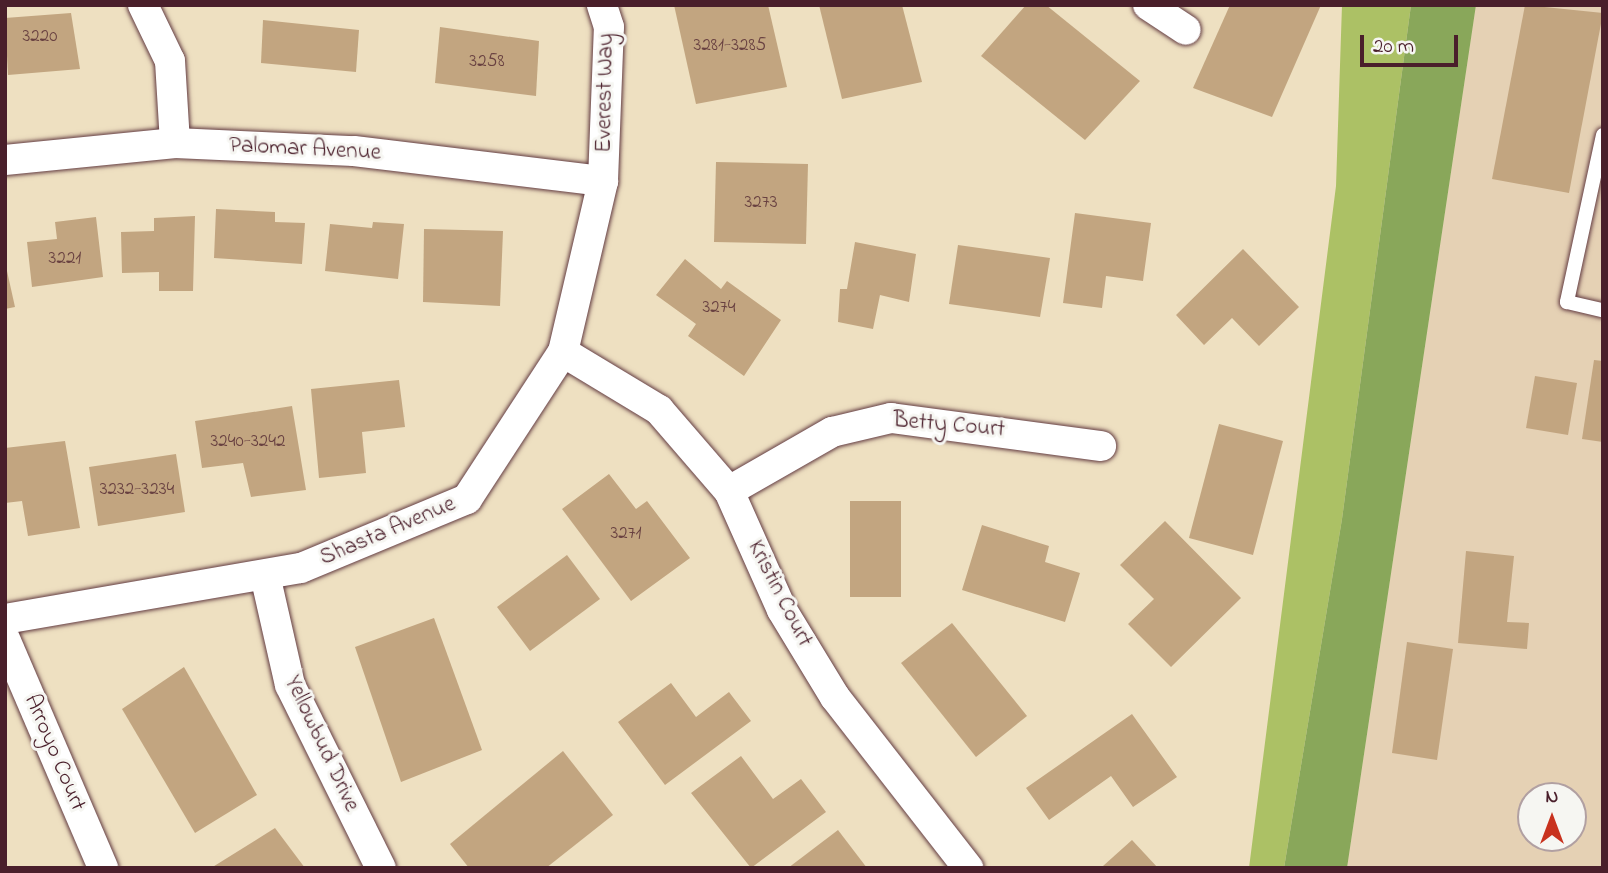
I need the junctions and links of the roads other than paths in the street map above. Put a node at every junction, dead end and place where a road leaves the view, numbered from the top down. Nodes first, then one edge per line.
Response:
1 (144, 5) edge
2 (602, 5) edge
3 (1148, 5) edge
4 (1186, 30) dead end
5 (1603, 135) edge
6 (175, 143) junction
7 (5, 160) edge
8 (603, 181) junction
9 (1603, 310) edge
10 (563, 352) junction
11 (1101, 446) dead end
12 (729, 491) junction
13 (265, 575) junction
14 (5, 619) edge
15 (5, 639) edge
16 (103, 868) edge
17 (380, 868) edge
18 (968, 868) edge

1 - 6 street
2 - 8 street, Everest Way
3 - 4 street
5 - 9 lane
6 - 7 street, Palomar Avenue
6 - 8 street, Palomar Avenue
8 - 10 street, Shasta Avenue
10 - 12 street, Kristin Court
10 - 13 street, Shasta Avenue
11 - 12 street, Betty Court
12 - 18 street, Kristin Court
13 - 14 street, Shasta Avenue
13 - 17 street, Yellowbud Drive
15 - 16 street, Arroyo Court

